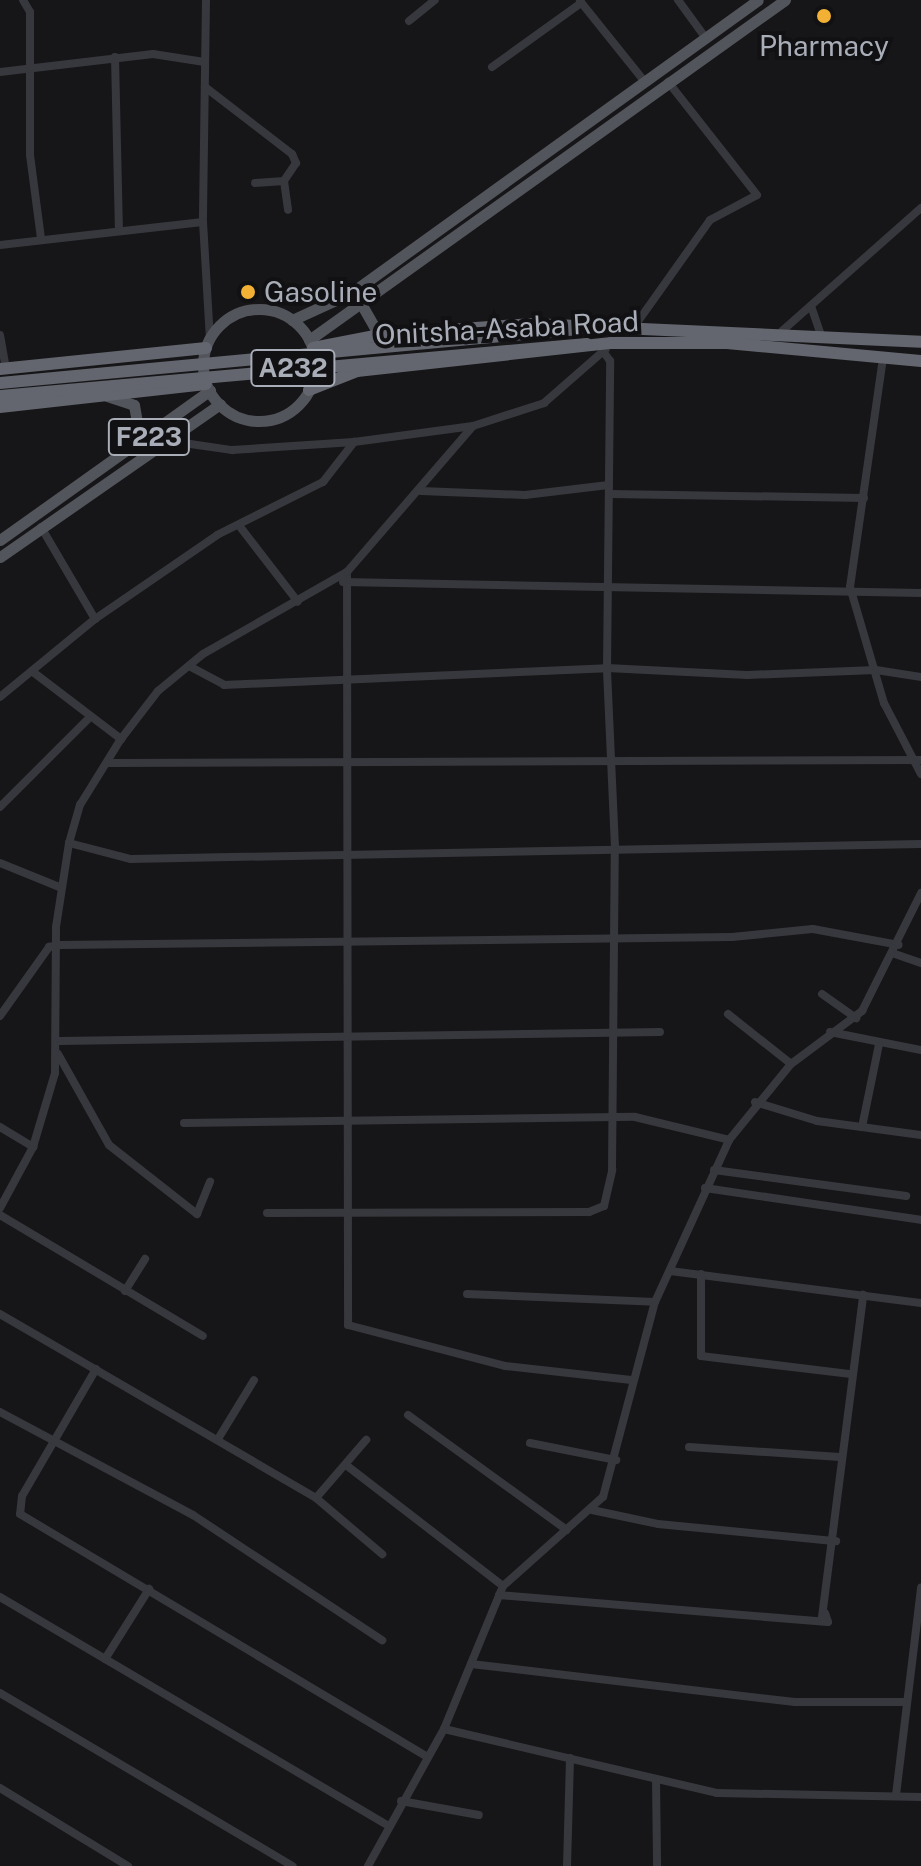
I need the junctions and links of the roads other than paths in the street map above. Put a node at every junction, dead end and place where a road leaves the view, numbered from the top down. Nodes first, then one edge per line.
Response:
1 (23, 0) edge
2 (206, 0) edge
3 (435, 0) edge
4 (678, 0) edge
5 (758, 0) edge
6 (785, 0) edge
7 (580, 1) edge
8 (409, 21) dead end
9 (705, 37) junction
10 (115, 57) junction
11 (204, 62) junction
12 (492, 67) dead end
13 (31, 69) junction
14 (0, 72) edge
15 (644, 81) junction
16 (668, 82) junction
17 (205, 87) junction
18 (284, 181) junction
19 (255, 183) dead end
20 (921, 208) edge
21 (288, 210) dead end
22 (203, 222) junction
23 (119, 227) junction
24 (41, 239) junction
25 (0, 245) edge
26 (359, 300) junction
27 (811, 306) junction
28 (292, 320) junction
29 (634, 327) junction
30 (578, 329) junction
31 (782, 331) junction
32 (820, 332) junction
33 (0, 335) edge
34 (379, 335) junction
35 (921, 342) edge
36 (208, 344) junction
37 (311, 344) junction
38 (587, 344) junction
39 (607, 347) junction
40 (883, 358) junction
41 (921, 361) edge
42 (3, 369) edge
43 (0, 383) edge
44 (208, 387) junction
45 (309, 390) junction
46 (0, 396) edge
47 (107, 396) junction
48 (220, 404) junction
49 (0, 407) edge
50 (473, 426) junction
51 (170, 441) junction
52 (354, 442) junction
53 (141, 443) junction
54 (90, 486) junction
55 (610, 489) junction
56 (421, 491) junction
57 (864, 498) junction
58 (41, 527) junction
59 (241, 528) junction
60 (0, 540) edge
61 (0, 557) edge
62 (347, 572) junction
63 (343, 582) junction
64 (612, 586) junction
65 (850, 587) junction
66 (921, 593) edge
67 (298, 602) junction
68 (95, 619) junction
69 (189, 666) junction
70 (607, 668) junction
71 (876, 670) junction
72 (33, 672) junction
73 (921, 677) edge
74 (346, 678) junction
75 (0, 697) edge
76 (88, 719) junction
77 (121, 739) junction
78 (916, 760) edge
79 (109, 763) junction
80 (610, 763) junction
81 (345, 765) junction
82 (921, 774) edge
83 (0, 807) edge
84 (69, 843) junction
85 (921, 844) edge
86 (615, 847) junction
87 (344, 858) junction
88 (0, 863) edge
89 (59, 887) junction
90 (921, 893) edge
91 (614, 939) junction
92 (344, 942) junction
93 (59, 945) junction
94 (897, 950) junction
95 (921, 963) edge
96 (822, 994) dead end
97 (728, 1014) dead end
98 (0, 1016) edge
99 (856, 1018) junction
100 (611, 1029) junction
101 (660, 1032) dead end
102 (830, 1032) junction
103 (345, 1035) junction
104 (60, 1041) junction
105 (879, 1044) junction
106 (921, 1050) edge
107 (58, 1053) junction
108 (791, 1064) junction
109 (755, 1102) junction
110 (611, 1118) junction
111 (344, 1122) junction
112 (184, 1123) dead end
113 (0, 1127) edge
114 (862, 1127) junction
115 (921, 1135) edge
116 (729, 1140) junction
117 (33, 1147) junction
118 (714, 1170) junction
119 (210, 1181) dead end
120 (705, 1188) junction
121 (906, 1196) dead end
122 (0, 1208) edge
123 (347, 1209) junction
124 (267, 1213) dead end
125 (0, 1215) edge
126 (921, 1220) edge
127 (145, 1259) dead end
128 (670, 1271) junction
129 (701, 1274) junction
130 (125, 1291) junction
131 (467, 1294) dead end
132 (863, 1295) junction
133 (655, 1302) junction
134 (921, 1303) edge
135 (0, 1314) edge
136 (203, 1336) dead end
137 (96, 1369) junction
138 (849, 1374) junction
139 (254, 1380) dead end
140 (631, 1380) junction
141 (0, 1412) edge
142 (408, 1415) dead end
143 (218, 1439) junction
144 (366, 1440) dead end
145 (53, 1441) junction
146 (530, 1443) dead end
147 (689, 1447) dead end
148 (840, 1457) junction
149 (616, 1460) junction
150 (346, 1465) junction
151 (316, 1498) junction
152 (592, 1510) junction
153 (567, 1530) junction
154 (836, 1541) junction
155 (382, 1554) dead end
156 (503, 1586) junction
157 (921, 1588) edge
158 (149, 1589) junction
159 (499, 1595) junction
160 (0, 1597) edge
161 (382, 1640) dead end
162 (105, 1659) junction
163 (471, 1664) junction
164 (0, 1693) edge
165 (907, 1702) junction
166 (444, 1729) junction
167 (426, 1756) junction
168 (570, 1758) junction
169 (656, 1779) junction
170 (0, 1788) edge
171 (896, 1795) junction
172 (921, 1797) edge
173 (401, 1801) junction
174 (479, 1815) dead end
175 (387, 1825) junction
176 (128, 1866) edge
177 (293, 1866) edge
178 (368, 1866) edge
179 (567, 1866) edge
180 (657, 1866) edge

1 - 13 street
2 - 11 street
3 - 8 street
4 - 9 street
5 - 9 main road
6 - 16 main road
7 - 12 street
7 - 15 street
9 - 15 main road
10 - 11 street
10 - 13 street
10 - 23 street
11 - 17 street
13 - 14 street
13 - 24 street
15 - 28 main road
16 - 26 main road
16 - 29 street
17 - 18 street
17 - 22 street
18 - 19 street
18 - 21 street
20 - 27 street
22 - 23 street
22 - 36 street
23 - 24 street
24 - 25 street
26 - 34 main road
26 - 37 main road
27 - 31 street
27 - 32 street
28 - 36 main road
28 - 37 main road
29 - 30 highway, A232
29 - 31 highway, A232
30 - 34 highway
30 - 43 highway, A232, bridge
31 - 32 highway, A232
32 - 35 highway, A232
33 - 42 street
34 - 37 highway
36 - 42 highway
36 - 44 main road
37 - 45 main road
38 - 39 highway, Onitsha-Asaba Road / A232
38 - 45 highway
38 - 46 highway, Onitsha-Asaba Road / A232, bridge
39 - 40 highway, Onitsha-Asaba Road / A232
39 - 50 street
39 - 55 street
40 - 41 highway, Onitsha-Asaba Road / A232
40 - 57 street
44 - 47 highway
44 - 48 main road
44 - 53 main road, F223
45 - 48 main road
47 - 49 highway
47 - 53 main road
48 - 51 main road, F223
50 - 52 street
50 - 56 street
51 - 52 street
51 - 54 main road, F223
52 - 59 street
53 - 54 main road, F223
54 - 58 main road, F223
54 - 60 main road, F223
55 - 56 street
55 - 57 street
55 - 64 street
56 - 62 street
57 - 65 street
58 - 61 main road, F223
58 - 68 street
59 - 67 street
59 - 68 street
62 - 63 street
62 - 67 street
63 - 64 street
63 - 74 street
64 - 65 street
64 - 70 street
65 - 66 street
65 - 71 street
67 - 69 street
68 - 72 street
69 - 74 street
69 - 77 street
70 - 71 street
70 - 74 street
70 - 80 street
71 - 73 street
71 - 78 street
72 - 75 street
72 - 76 street
74 - 81 street
76 - 77 street
76 - 83 street
77 - 79 street
78 - 80 street
78 - 82 street
79 - 81 street
79 - 84 street
80 - 81 street
80 - 86 street
81 - 87 street
84 - 87 street
84 - 89 street
85 - 86 street
86 - 87 street
86 - 91 street
87 - 92 street
88 - 89 street
89 - 93 street
90 - 94 street
91 - 92 street
91 - 94 street
91 - 100 street
92 - 93 street
92 - 103 street
93 - 98 street
93 - 104 street
94 - 95 street
94 - 99 street
96 - 99 street
97 - 108 street
99 - 102 street
100 - 101 street
100 - 103 street
100 - 110 street
102 - 105 street
102 - 108 street
103 - 104 street
103 - 111 street
104 - 107 street
105 - 106 street
105 - 114 street
107 - 117 street
107 - 119 street
108 - 109 street
109 - 114 street
109 - 116 street
110 - 111 street
110 - 116 street
110 - 123 street
111 - 112 street
111 - 123 street
113 - 117 street
114 - 115 street
116 - 118 street
117 - 122 street
118 - 120 street
118 - 121 street
120 - 126 street
120 - 128 street
123 - 124 street
123 - 140 street
125 - 130 street
127 - 130 street
128 - 129 street
128 - 133 street
129 - 132 street
129 - 138 street
130 - 136 street
131 - 133 street
132 - 134 street
132 - 138 street
133 - 140 street
135 - 137 street
137 - 143 street
137 - 145 street
138 - 148 street
139 - 143 street
140 - 149 street
141 - 145 street
142 - 153 street
143 - 151 street
144 - 150 street
145 - 158 street
145 - 161 street
146 - 149 street
147 - 148 street
148 - 154 street
149 - 152 street
150 - 151 street
150 - 156 street
151 - 155 street
152 - 153 street
152 - 154 street
153 - 156 street
154 - 159 street
156 - 159 street
157 - 165 street
158 - 162 street
158 - 167 street
159 - 163 street
160 - 162 street
162 - 175 street
163 - 165 street
163 - 166 street
164 - 177 street
165 - 171 street
166 - 167 street
166 - 168 street
167 - 173 street
168 - 169 street
168 - 179 street
169 - 171 street
169 - 180 street
170 - 176 street
171 - 172 street
173 - 174 street
173 - 175 street
175 - 178 street

